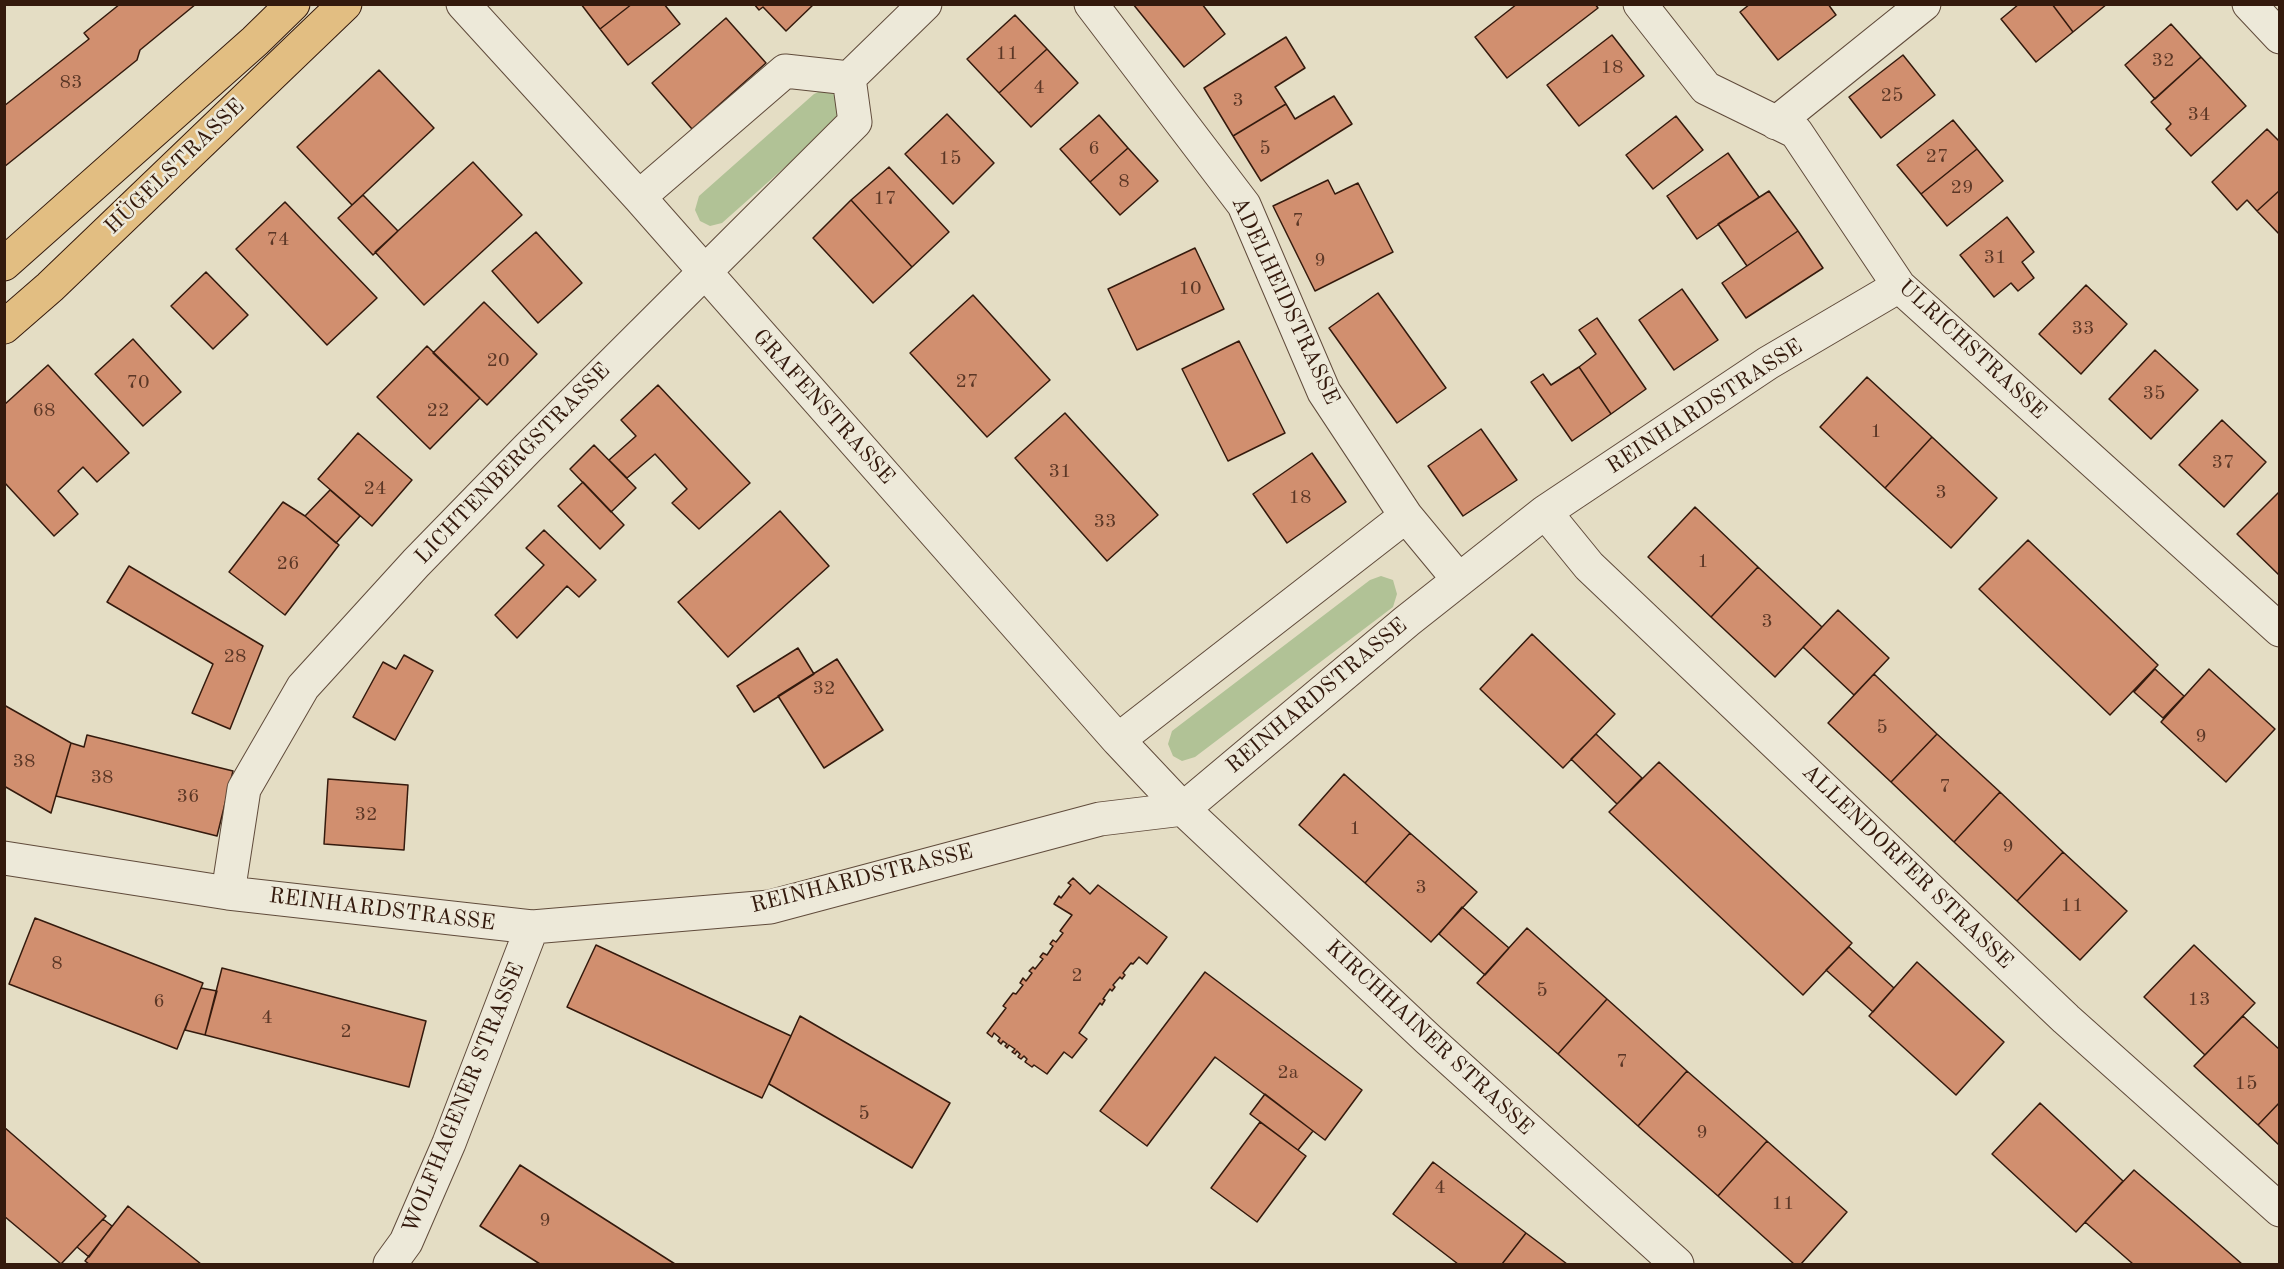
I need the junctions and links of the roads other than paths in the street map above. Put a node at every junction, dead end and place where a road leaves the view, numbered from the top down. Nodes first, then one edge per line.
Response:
1 (293, 4) edge
2 (345, 4) edge
3 (463, 4) edge
4 (925, 4) edge
5 (1091, 4) edge
6 (1640, 4) edge
7 (1924, 4) edge
8 (2249, 4) edge
9 (2280, 37) edge
10 (849, 78) junction
11 (1776, 123) junction
12 (639, 197) junction
13 (4, 264) edge
14 (703, 272) junction
15 (1899, 285) junction
16 (4, 327) edge
17 (1545, 512) junction
18 (1406, 516) junction
19 (1459, 580) junction
20 (2280, 630) edge
21 (1118, 740) junction
22 (1183, 809) junction
23 (4, 858) edge
24 (228, 892) junction
25 (532, 927) junction
26 (2280, 1210) edge
27 (390, 1264) edge
28 (1677, 1264) edge

1 - 13 main road, HÜGELSTRASSE
2 - 16 main road, HÜGELSTRASSE
3 - 12 street, GRAFENSTRASSE
4 - 10 street
5 - 18 street, ADELHEIDSTRASSE
6 - 11 street, ULRICHSTRASSE
7 - 11 street
8 - 9 street
10 - 12 street
10 - 14 street, LICHTENBERGSTRASSE
11 - 15 street, ULRICHSTRASSE
12 - 14 street, GRAFENSTRASSE
14 - 21 street, GRAFENSTRASSE
14 - 24 street, LICHTENBERGSTRASSE
15 - 17 street, REINHARDSTRASSE
15 - 20 street, ULRICHSTRASSE
17 - 19 street, REINHARDSTRASSE
17 - 26 street, ALLENDORFER STRASSE
18 - 19 street
18 - 21 street
19 - 22 street, REINHARDSTRASSE
21 - 22 street, GRAFENSTRASSE
22 - 25 street, REINHARDSTRASSE
22 - 28 street, KIRCHHAINER STRASSE
23 - 24 street, REINHARDSTRASSE
24 - 25 street, REINHARDSTRASSE
25 - 27 street, WOLFHAGENER STRASSE

